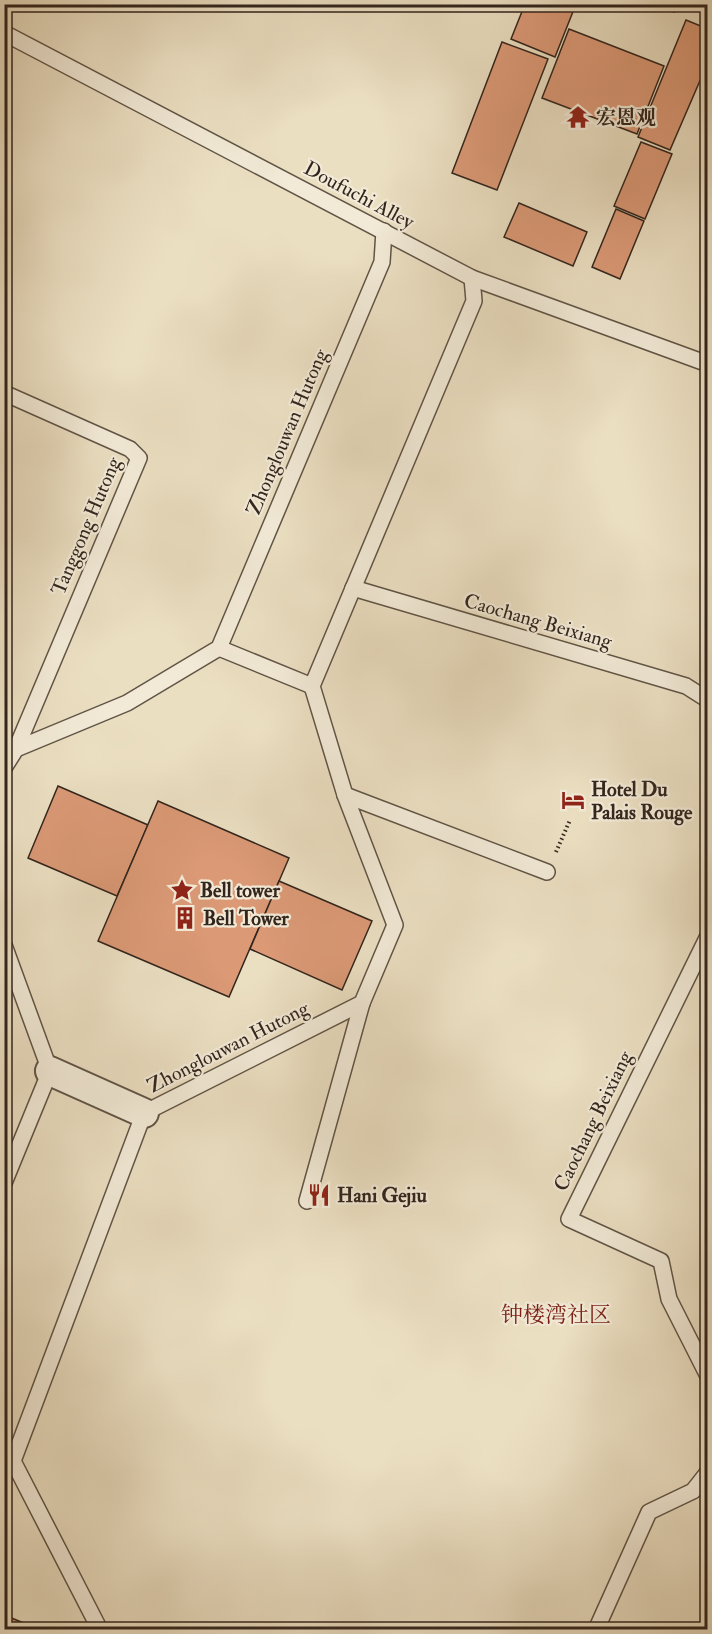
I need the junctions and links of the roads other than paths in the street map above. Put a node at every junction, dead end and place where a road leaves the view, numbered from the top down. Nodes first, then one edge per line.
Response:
1 (4, 33) edge
2 (384, 231) junction
3 (472, 278) junction
4 (708, 364) edge
5 (4, 393) edge
6 (353, 588) junction
7 (219, 648) junction
8 (312, 686) junction
9 (708, 700) edge
10 (16, 748) junction
11 (4, 768) edge
12 (345, 795) junction
13 (547, 872) road end
14 (708, 936) edge
15 (4, 945) edge
16 (362, 1003) junction
17 (50, 1071) junction
18 (144, 1113) junction
19 (4, 1183) edge
20 (307, 1201) dead end
21 (708, 1376) edge
22 (9, 1459) edge
23 (708, 1472) edge
24 (100, 1629) edge
25 (596, 1629) edge

1 - 2 lane, Doufuchi Alley
2 - 3 lane, Doufuchi Alley
2 - 7 lane, Zhonglouwan Hutong
3 - 4 lane, Doufuchi Alley
3 - 6 lane
5 - 10 lane, Tanggong Hutong
6 - 8 lane
6 - 9 lane, Caochang Beixiang
7 - 8 lane
7 - 10 lane
8 - 12 lane
10 - 11 lane
12 - 13 lane
12 - 16 lane
14 - 21 lane, Caochang Beixiang
15 - 17 lane
16 - 18 lane, Zhonglouwan Hutong
16 - 20 lane
17 - 18 street
17 - 19 lane
18 - 22 lane, Zhonglouwan Hutong
22 - 24 lane, Zhonglouwan Hutong
23 - 25 lane

